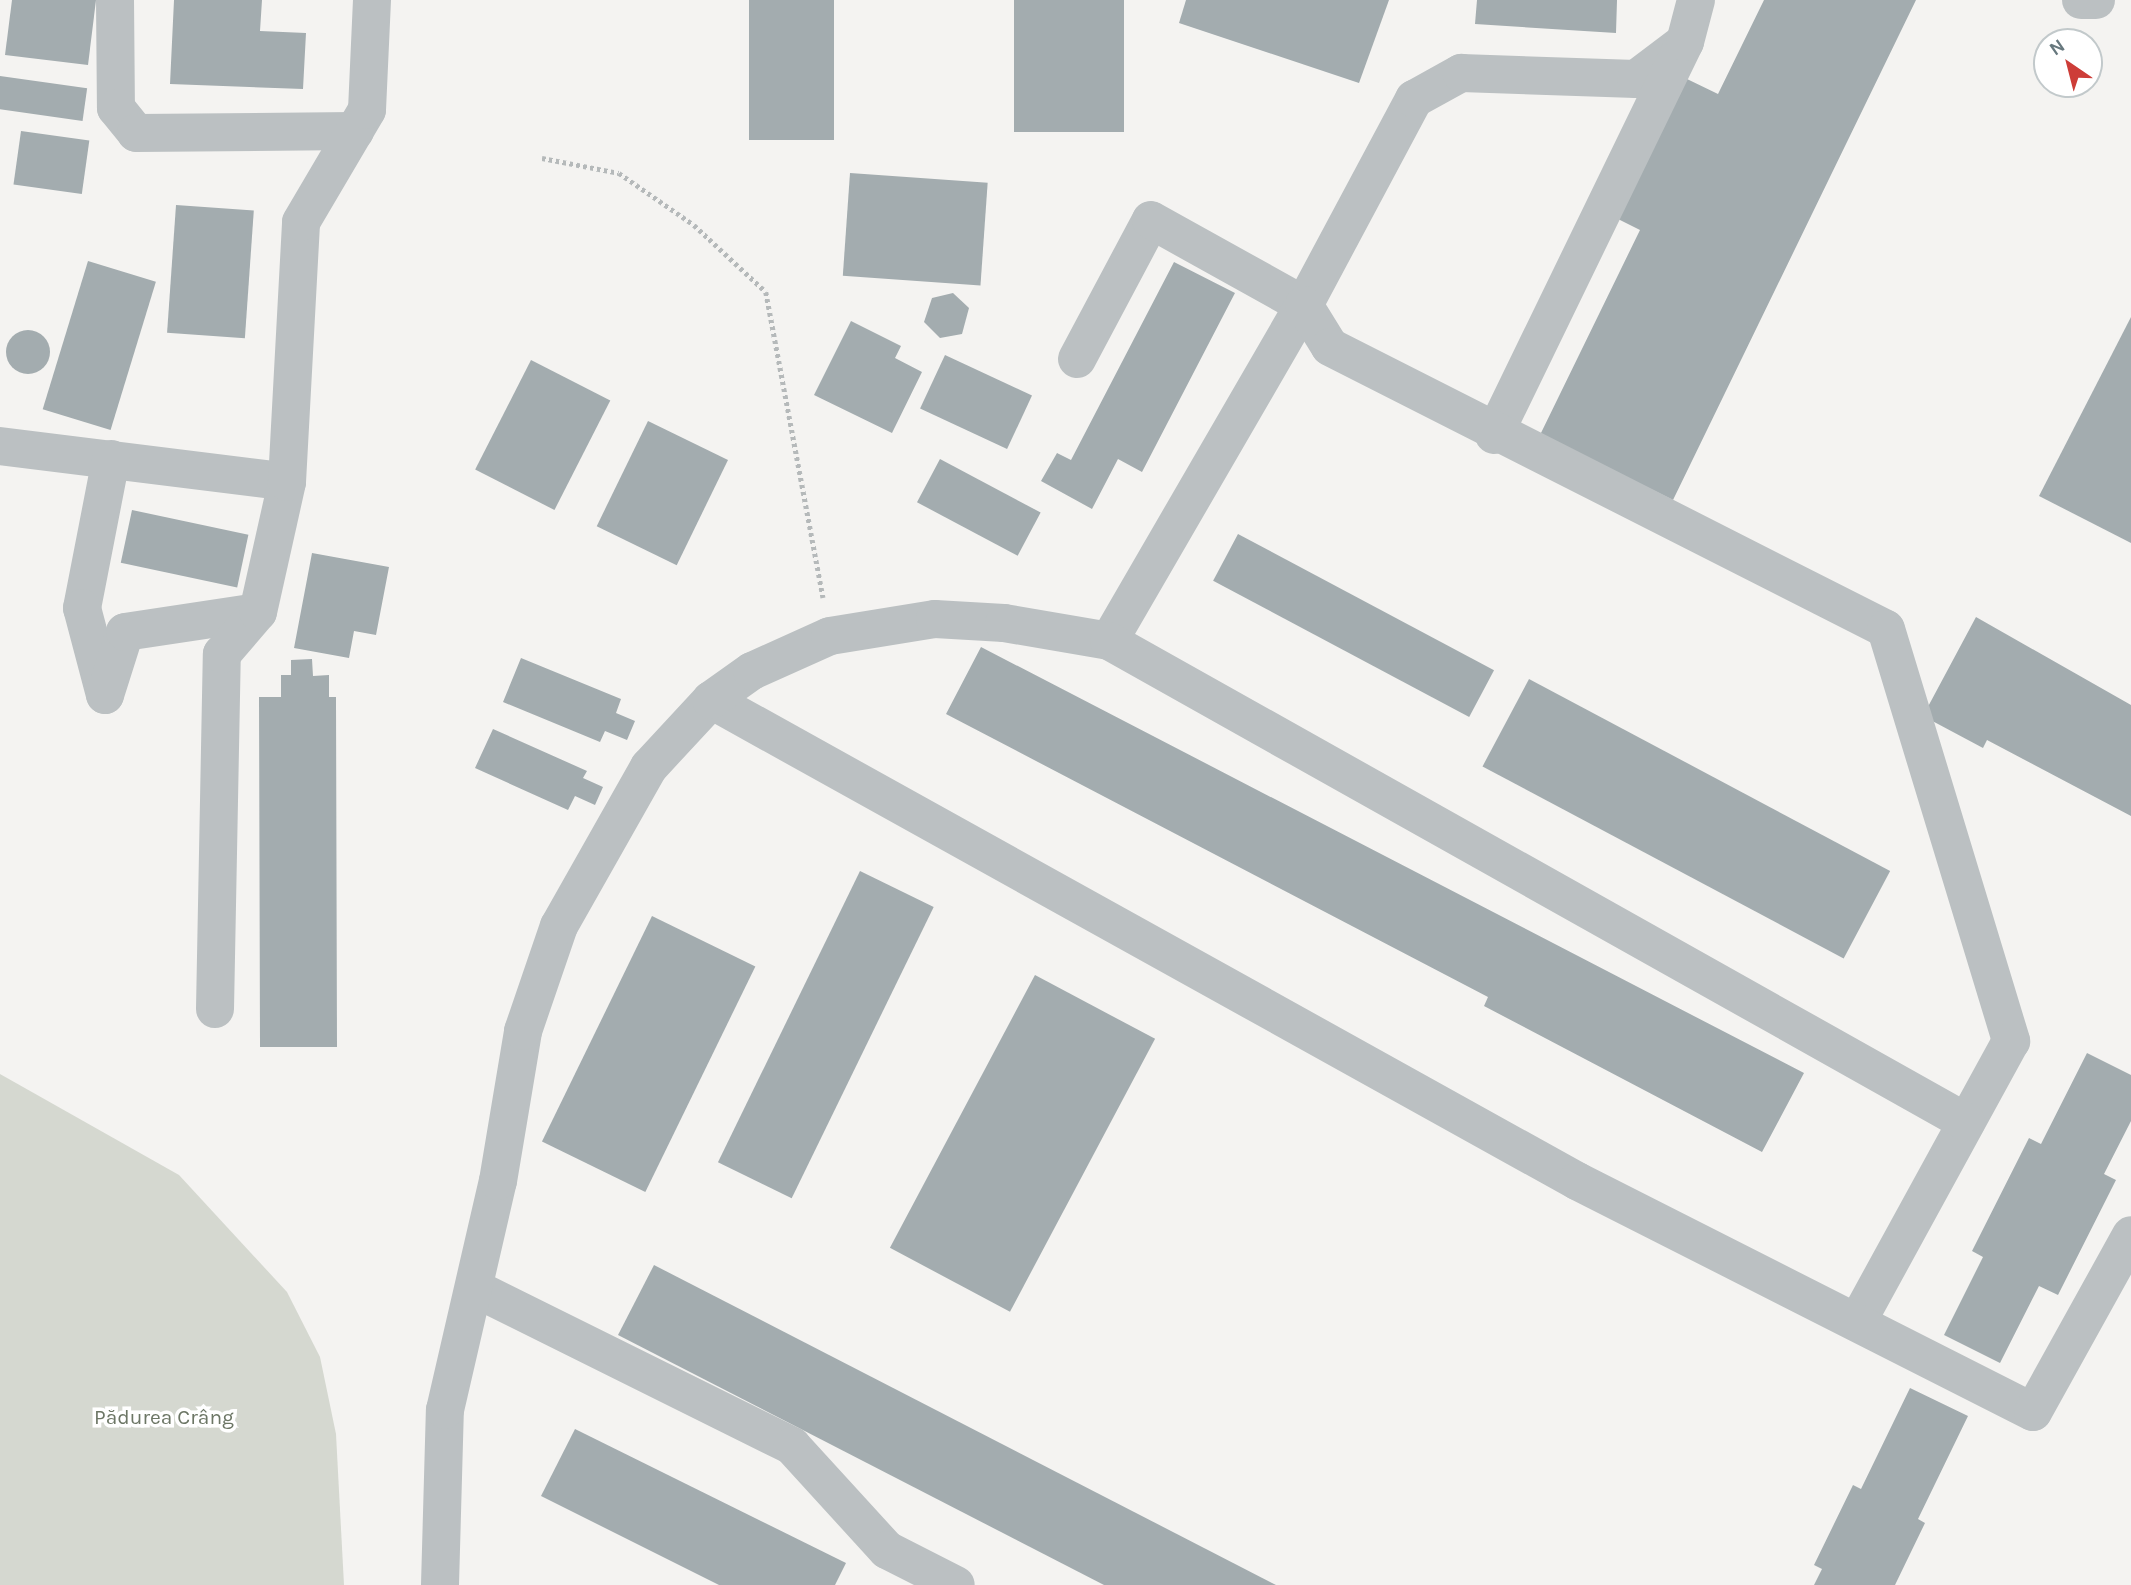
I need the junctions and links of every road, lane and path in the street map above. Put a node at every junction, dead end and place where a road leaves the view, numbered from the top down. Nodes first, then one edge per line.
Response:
1 (115, 0) edge
2 (372, 0) edge
3 (1696, 0) edge
4 (2081, 0) edge
5 (2096, 0) edge
6 (1685, 42) junction
7 (355, 131) junction
8 (541, 158) dead end
9 (1304, 305) junction
10 (1077, 359) dead end
11 (1494, 435) junction
12 (0, 446) edge
13 (111, 459) junction
14 (288, 482) junction
15 (82, 608) junction
16 (258, 612) junction
17 (201, 617) junction
18 (125, 632) junction
19 (830, 636) junction
20 (1109, 642) junction
21 (222, 654) junction
22 (711, 700) junction
23 (215, 1009) dead end
24 (1966, 1122) junction
25 (2131, 1235) edge
26 (474, 1288) junction
27 (1858, 1321) junction
28 (440, 1585) edge
29 (956, 1585) edge

1 - 7 lane
2 - 7 lane
3 - 6 lane
4 - 5 lane
6 - 9 lane
6 - 11 lane
7 - 14 lane
8 - 19 path
9 - 10 lane
9 - 11 lane
9 - 20 lane
11 - 24 lane
12 - 13 lane
13 - 14 lane
13 - 15 lane
14 - 16 lane
15 - 18 lane
15 - 18 lane
16 - 17 lane
16 - 21 lane
17 - 18 lane
17 - 21 lane
19 - 20 lane
19 - 22 lane
20 - 24 lane
21 - 23 lane
22 - 26 lane
22 - 27 lane
24 - 27 lane
25 - 27 lane
26 - 28 lane
26 - 29 lane

